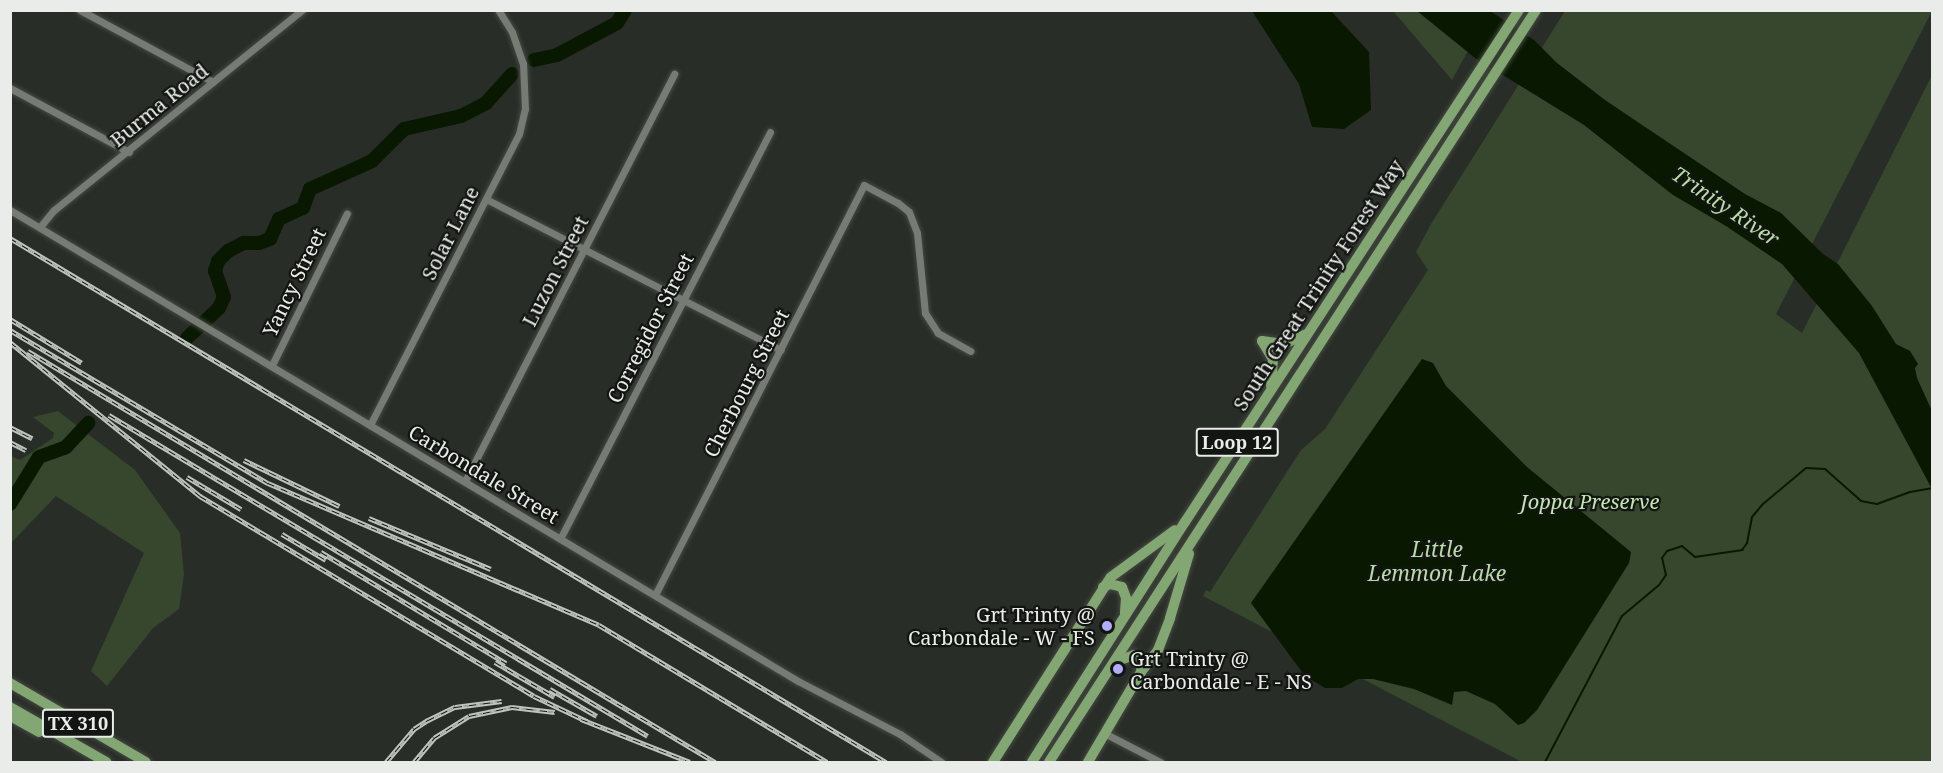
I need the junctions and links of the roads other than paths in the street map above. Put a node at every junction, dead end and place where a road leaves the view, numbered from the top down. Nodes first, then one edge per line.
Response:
1 (80, 10) edge
2 (498, 10) edge
3 (1519, 10) edge
4 (1536, 10) edge
5 (298, 12) edge
6 (674, 74) dead end
7 (213, 82) junction
8 (10, 88) edge
9 (770, 132) dead end
10 (129, 152) junction
11 (486, 200) junction
12 (10, 210) edge
13 (346, 213) dead end
14 (40, 227) junction
15 (584, 250) junction
16 (683, 301) junction
17 (1309, 332) junction
18 (781, 350) junction
19 (969, 351) dead end
20 (1289, 361) junction
21 (272, 366) junction
22 (1271, 389) junction
23 (1274, 413) junction
24 (370, 425) junction
25 (465, 481) junction
26 (1185, 522) junction
27 (560, 539) junction
28 (1193, 539) junction
29 (1103, 587) junction
30 (656, 595) junction
31 (1123, 621) junction
32 (1114, 663) junction
33 (1141, 672) junction
34 (10, 683) edge
35 (10, 707) edge
36 (10, 716) edge
37 (1106, 734) junction
38 (94, 762) edge
39 (106, 762) edge
40 (146, 762) edge
41 (942, 762) edge
42 (993, 762) edge
43 (1032, 762) edge
44 (1049, 762) edge
45 (1088, 762) edge
46 (1160, 762) edge

1 - 7 street
2 - 11 street, Solar Lane
3 - 17 main road, South Great Trinity Forest Way / Loop 12
4 - 23 main road, South Great Trinity Forest Way / Loop 12
5 - 7 street, Burma Road
6 - 15 street, Luzon Street
7 - 10 street, Burma Road
8 - 10 street
9 - 16 street, Corregidor Street
10 - 14 street, Burma Road
11 - 15 street
11 - 24 street, Solar Lane
12 - 14 street, Carbondale Street
13 - 21 street, Yancy Street
14 - 21 street, Carbondale Street
15 - 16 street
15 - 25 street, Luzon Street
16 - 18 street
16 - 27 street, Corregidor Street
17 - 20 main road, South Great Trinity Forest Way / Loop 12
17 - 22 main road
18 - 19 street, Cherbourg Street
18 - 30 street, Cherbourg Street
20 - 22 main road, South Great Trinity Forest Way / Loop 12
20 - 23 main road
21 - 24 street, Carbondale Street
22 - 26 main road, South Great Trinity Forest Way / Loop 12
23 - 28 main road, South Great Trinity Forest Way / Loop 12
24 - 25 street, Carbondale Street
25 - 27 street, Carbondale Street
26 - 29 main road
26 - 31 main road, South Great Trinity Forest Way / Loop 12
27 - 30 street, Carbondale Street
28 - 32 main road, South Great Trinity Forest Way / Loop 12
28 - 33 main road
29 - 31 main road
29 - 42 main road
30 - 41 street, Carbondale Street
31 - 43 main road, South Great Trinity Forest Way / Loop 12
32 - 33 main road
32 - 44 main road, South Great Trinity Forest Way / Loop 12
33 - 37 main road
34 - 40 main road, TX 310
35 - 39 main road, TX 310
36 - 38 main road
37 - 45 main road
37 - 46 street

